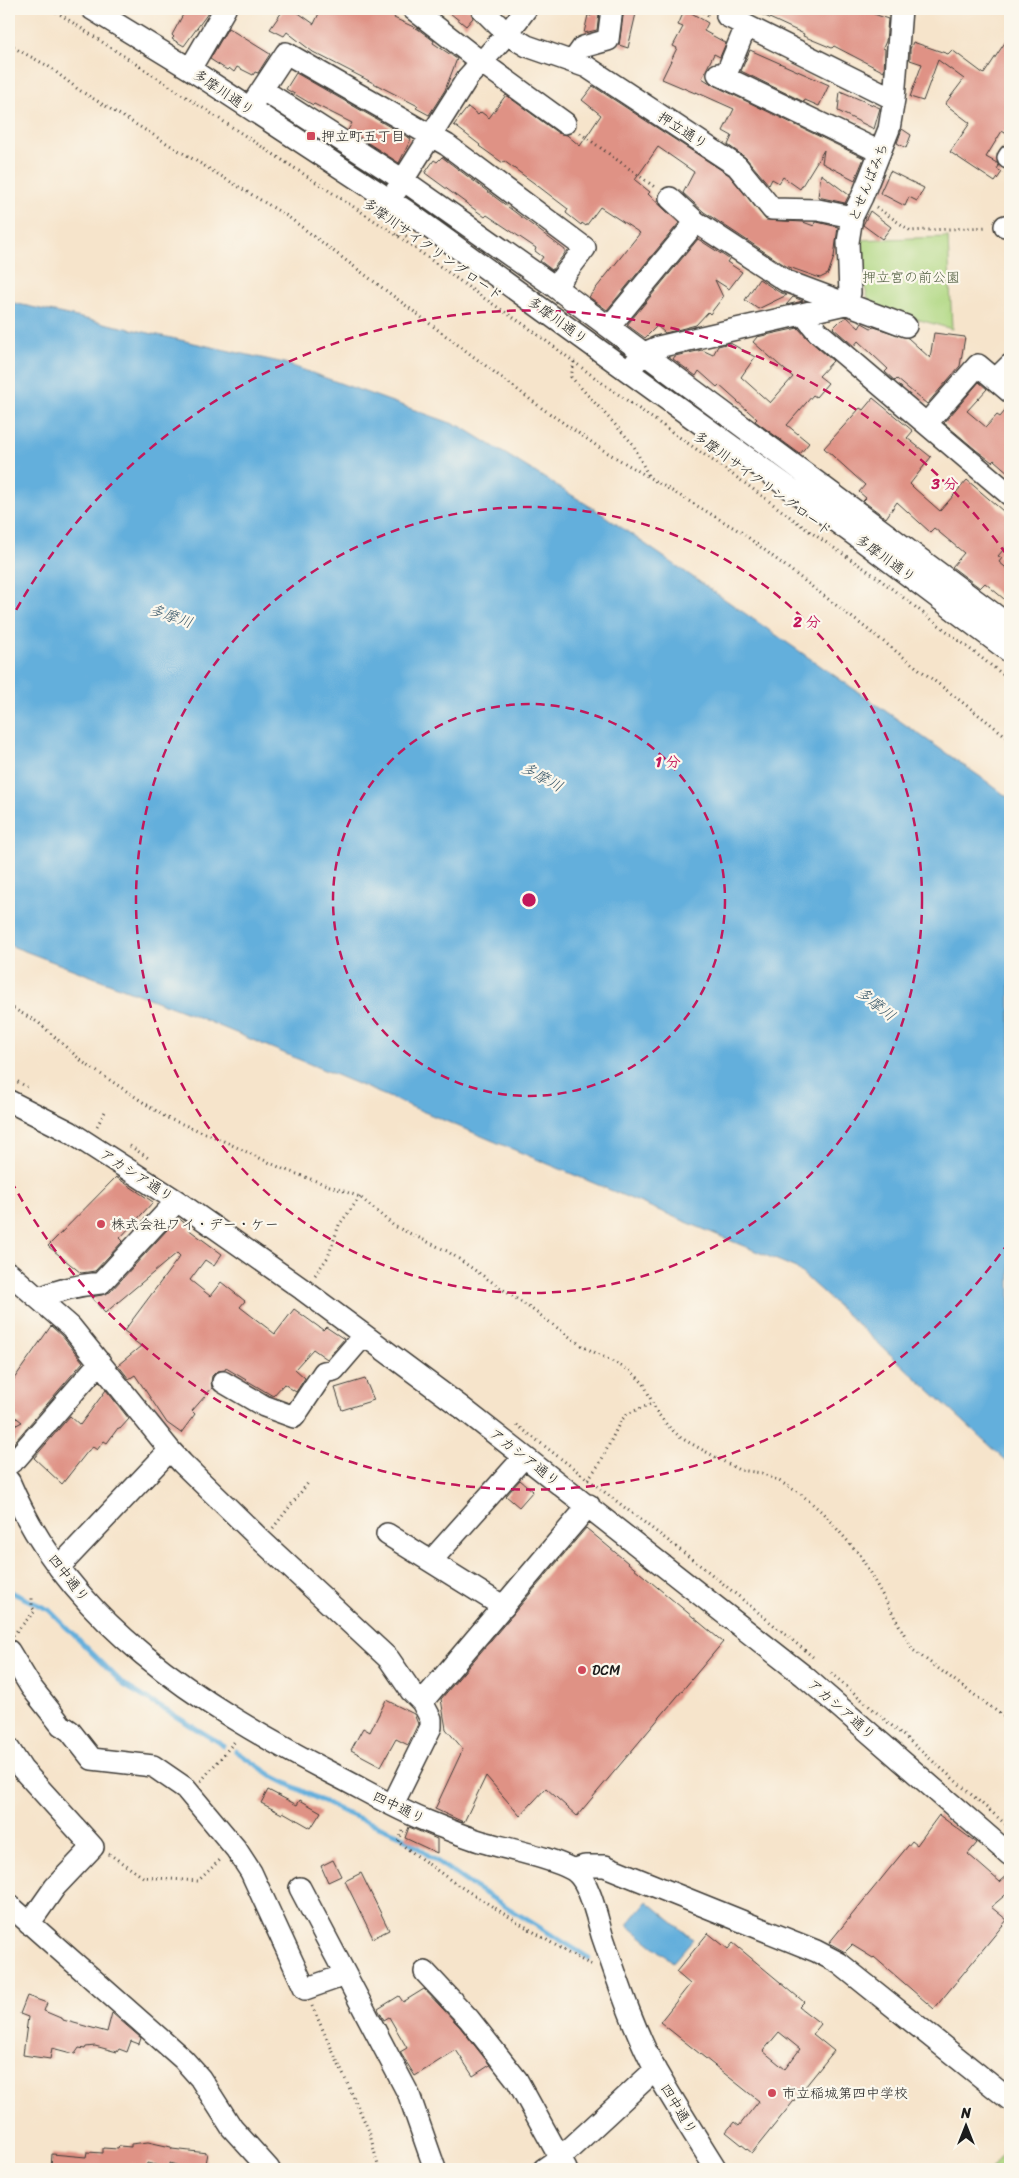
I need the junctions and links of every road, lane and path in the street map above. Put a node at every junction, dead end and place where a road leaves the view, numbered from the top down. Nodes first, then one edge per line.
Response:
1 (52, 9) edge
2 (92, 9) edge
3 (225, 9) edge
4 (413, 9) edge
5 (482, 9) edge
6 (526, 9) edge
7 (612, 9) edge
8 (897, 10) edge
9 (727, 16) dead end
10 (746, 26) junction
11 (507, 34) junction
12 (9, 45) edge
13 (573, 61) junction
14 (480, 62) junction
15 (190, 69) junction
16 (262, 90) junction
17 (894, 99) junction
18 (250, 109) junction
19 (565, 122) joint
20 (432, 136) junction
21 (880, 152) junction
22 (403, 180) junction
23 (862, 197) junction
24 (670, 198) joint
25 (390, 200) junction
26 (852, 217) junction
27 (696, 222) junction
28 (1008, 226) edge
29 (555, 287) junction
30 (845, 304) junction
31 (804, 315) junction
32 (906, 326) dead end
33 (609, 327) junction
34 (642, 354) junction
35 (574, 361) junction
36 (628, 370) junction
37 (1005, 379) edge
38 (927, 423) junction
39 (648, 475) junction
40 (1010, 495) edge
41 (1010, 626) edge
42 (1010, 652) edge
43 (1010, 680) edge
44 (1010, 739) edge
45 (9, 1006) edge
46 (9, 1101) edge
47 (106, 1110) dead end
48 (97, 1126) dead end
49 (360, 1197) junction
50 (177, 1201) junction
51 (9, 1273) edge
52 (314, 1275) dead end
53 (40, 1298) junction
54 (364, 1334) junction
55 (100, 1362) junction
56 (223, 1382) dead end
57 (653, 1403) junction
58 (170, 1450) junction
59 (524, 1456) junction
60 (9, 1464) edge
61 (588, 1479) dead end
62 (9, 1481) edge
63 (308, 1483) dead end
64 (588, 1505) junction
65 (387, 1534) dead end
66 (262, 1541) junction
67 (431, 1561) junction
68 (59, 1567) junction
69 (32, 1597) dead end
70 (504, 1607) junction
71 (9, 1639) edge
72 (9, 1651) edge
73 (422, 1702) junction
74 (1010, 1721) edge
75 (248, 1727) junction
76 (9, 1749) edge
77 (189, 1794) junction
78 (392, 1804) junction
79 (402, 1833) dead end
80 (93, 1847) junction
81 (234, 1847) junction
82 (1010, 1855) edge
83 (573, 1870) junction
84 (300, 1888) dead end
85 (9, 1905) edge
86 (29, 1924) junction
87 (601, 1969) dead end
88 (424, 1972) dead end
89 (345, 1975) junction
90 (305, 1989) junction
91 (655, 2070) junction
92 (1009, 2097) edge
93 (557, 2166) edge
94 (269, 2169) edge
95 (379, 2169) edge
96 (434, 2169) edge
97 (716, 2169) edge

1 - 35 path, 多摩川サイクリングロード
2 - 15 street, 多摩川通り
3 - 15 street
4 - 14 street
5 - 11 street, 押立通り
6 - 11 street
7 - 13 street
8 - 17 street, とせんばみち
9 - 10 street
10 - 17 street
10 - 21 street
11 - 13 street, 押立通り
11 - 14 street
12 - 39 path
13 - 26 street, 押立通り
14 - 19 street
14 - 20 street
15 - 18 street, 多摩川通り
16 - 18 street
16 - 20 street
16 - 22 street
17 - 21 street, とせんばみち
18 - 25 street, 多摩川通り
19 - 24 path
20 - 22 street
20 - 29 street
21 - 23 street, とせんばみち
22 - 25 street
22 - 29 street
23 - 26 street, とせんばみち
23 - 28 path
24 - 27 street
25 - 36 street, 多摩川通り
26 - 30 street, とせんばみち
27 - 30 street
27 - 33 street
29 - 33 street
30 - 31 street
30 - 32 street
31 - 34 street
31 - 38 street
33 - 34 street
34 - 36 street
34 - 41 street
35 - 39 path
35 - 43 path, 多摩川サイクリングロード
36 - 42 street, 多摩川通り
37 - 38 street
38 - 40 street
39 - 44 path
45 - 49 path
46 - 50 street, アカシア通り
47 - 48 path
49 - 52 path
49 - 57 path
50 - 53 street
50 - 54 street, アカシア通り
51 - 53 street
53 - 55 street
54 - 56 street
54 - 59 street, アカシア通り
55 - 58 street
55 - 60 street
57 - 61 path
57 - 74 path
58 - 66 street
58 - 68 street
59 - 64 street, アカシア通り
59 - 67 street
62 - 68 street, 四中通り
63 - 66 path
64 - 70 street
64 - 82 street, アカシア通り
65 - 67 street
66 - 73 street
67 - 70 street
68 - 75 street, 四中通り
69 - 71 path
70 - 73 street
72 - 77 street
73 - 78 street
75 - 77 path
75 - 78 street, 四中通り
76 - 80 street
77 - 81 street
78 - 83 street, 四中通り
79 - 87 path
80 - 81 path
80 - 86 street
81 - 90 street
83 - 91 street, 四中通り
83 - 92 street
84 - 89 street
85 - 86 street
86 - 94 street
88 - 93 street
89 - 90 street
89 - 96 street
90 - 95 path
91 - 93 street
91 - 97 street, 四中通り

